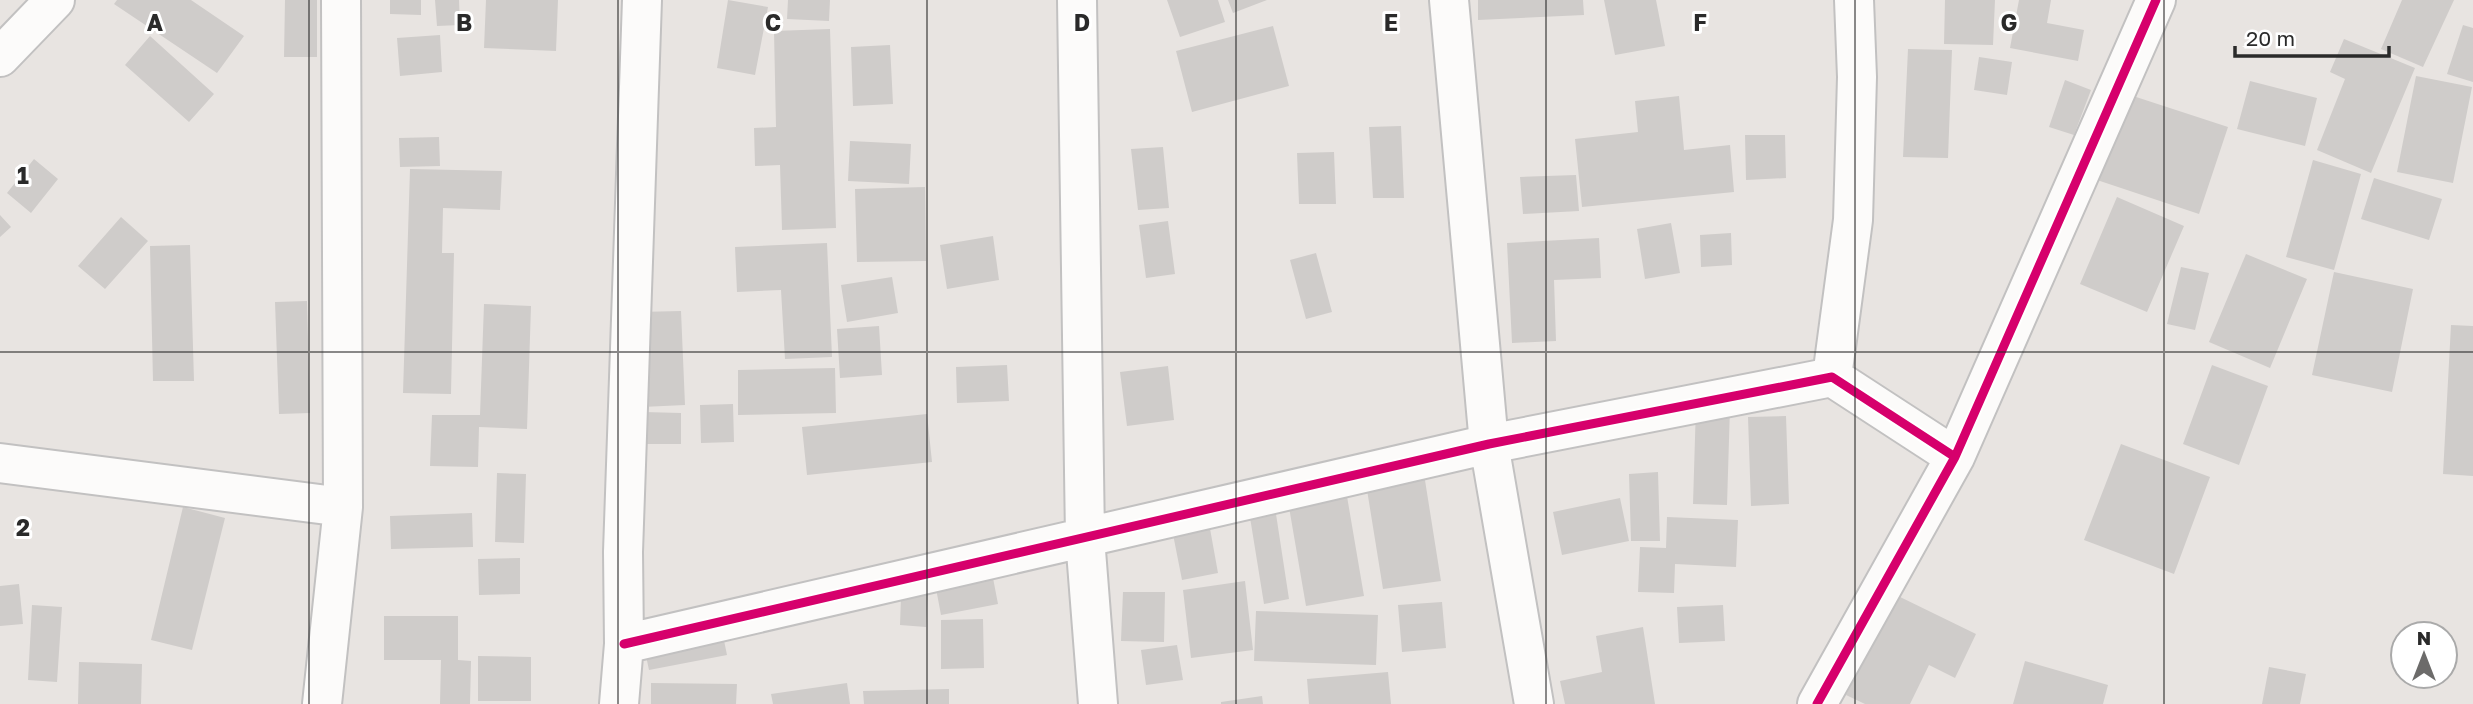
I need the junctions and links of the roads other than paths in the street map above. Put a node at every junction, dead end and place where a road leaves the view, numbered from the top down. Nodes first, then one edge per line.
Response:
1 (55, 0) edge
2 (341, 0) edge
3 (642, 0) edge
4 (1077, 0) edge
5 (1449, 0) edge
6 (1854, 0) edge
7 (2156, 0) edge
8 (0, 58) edge
9 (1832, 377) junction
10 (1489, 444) junction
11 (1955, 457) junction
12 (0, 463) edge
13 (344, 507) junction
14 (1085, 538) junction
15 (624, 644) junction
16 (322, 704) edge
17 (620, 704) edge
18 (1098, 704) edge
19 (1534, 704) edge
20 (1818, 704) edge

1 - 8 street
2 - 13 street
3 - 15 street
4 - 14 street
5 - 10 street
6 - 9 street
7 - 11 street
9 - 10 street
9 - 11 street
10 - 14 street
10 - 19 street
11 - 20 street
12 - 13 street
13 - 16 street
14 - 15 street
14 - 18 street
15 - 17 street

